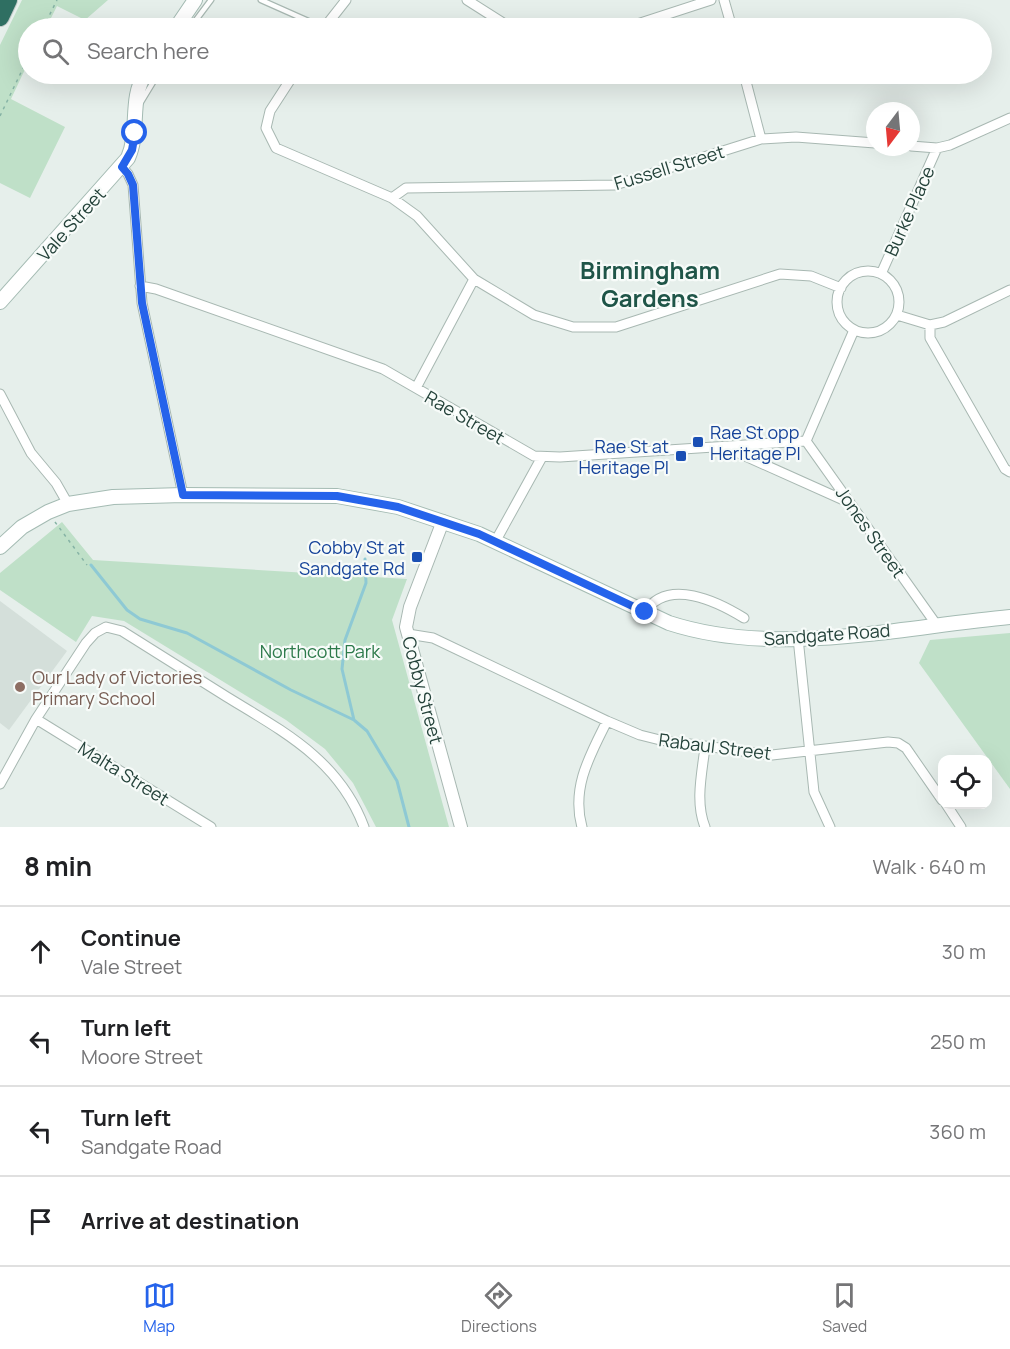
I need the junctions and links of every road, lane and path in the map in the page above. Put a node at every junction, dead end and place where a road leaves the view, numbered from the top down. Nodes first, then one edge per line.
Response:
1 (8, 0) edge
2 (57, 0) edge
3 (195, 0) edge
4 (211, 0) edge
5 (261, 0) edge
6 (346, 0) edge
7 (467, 0) edge
8 (711, 0) edge
9 (724, 0) edge
10 (0, 17) edge
11 (48, 18) edge
12 (183, 18) edge
13 (198, 18) edge
14 (302, 18) edge
15 (332, 18) edge
16 (495, 18) edge
17 (656, 18) edge
18 (729, 18) edge
19 (18, 79) edge
20 (140, 84) edge
21 (152, 84) edge
22 (288, 84) edge
23 (747, 84) edge
24 (136, 112) junction
25 (0, 116) edge
26 (1010, 118) edge
27 (761, 139) junction
28 (866, 142) edge
29 (920, 147) edge
30 (937, 148) junction
31 (122, 167) junction
32 (392, 198) junction
33 (881, 274) junction
34 (474, 279) junction
35 (140, 286) junction
36 (841, 288) junction
37 (1010, 290) edge
38 (0, 302) edge
39 (897, 315) junction
40 (930, 325) junction
41 (854, 330) junction
42 (416, 388) junction
43 (0, 394) edge
44 (806, 441) junction
45 (724, 447) junction
46 (542, 457) junction
47 (1010, 472) edge
48 (183, 495) junction
49 (68, 504) junction
50 (852, 504) junction
51 (48, 512) junction
52 (443, 521) junction
53 (495, 542) junction
54 (0, 547) edge
55 (87, 565) dead end
56 (645, 612) junction
57 (1010, 617) edge
58 (744, 618) dead end
59 (936, 624) junction
60 (408, 634) junction
61 (798, 638) junction
62 (36, 719) junction
63 (607, 721) junction
64 (705, 747) junction
65 (809, 750) junction
66 (0, 783) edge
67 (938, 794) edge
68 (949, 809) edge
69 (212, 827) edge
70 (364, 827) edge
71 (461, 827) edge
72 (582, 827) edge
73 (705, 827) edge
74 (831, 827) edge
75 (961, 827) edge

1 - 10 highway
2 - 11 path
3 - 12 main road
4 - 13 lane
5 - 14 lane
6 - 15 street
7 - 16 street
8 - 17 street
9 - 18 street
19 - 25 path
20 - 24 main road
21 - 24 lane
22 - 32 street
23 - 27 street
24 - 31 main road, Vale Street
26 - 30 street
27 - 28 street, Fussell Street
27 - 32 street, Fussell Street
29 - 30 street
30 - 33 street, Burke Place
31 - 35 street
31 - 38 main road, Vale Street
32 - 34 street
33 - 36 street
33 - 39 street
34 - 36 street
34 - 42 street
35 - 42 street, Rae Street
35 - 48 street
36 - 41 street
37 - 40 street
39 - 40 street
39 - 41 street
40 - 47 street
41 - 44 street
42 - 46 street, Rae Street
43 - 49 street
44 - 45 street, Rae Street
44 - 50 street, Jones Street
45 - 46 street, Rae Street
45 - 50 street
46 - 53 street
48 - 49 main road, Sandgate Road
48 - 52 main road, Sandgate Road
49 - 51 main road, Sandgate Road
50 - 59 street, Jones Street
51 - 54 main road, Sandgate Road
51 - 55 path
52 - 53 main road, Sandgate Road
52 - 60 street, Cobby Street
53 - 56 main road, Sandgate Road
56 - 58 street
56 - 61 main road, Sandgate Road
57 - 59 main road, Sandgate Road
59 - 61 main road, Sandgate Road
60 - 63 street, Rabaul Street
60 - 71 street, Cobby Street
61 - 65 street
62 - 66 street
62 - 69 street, Malta Street
62 - 70 street
63 - 64 street, Rabaul Street
63 - 72 street
64 - 65 street, Rabaul Street
64 - 73 street
65 - 67 street, Rabaul Street
65 - 74 street
68 - 75 street

